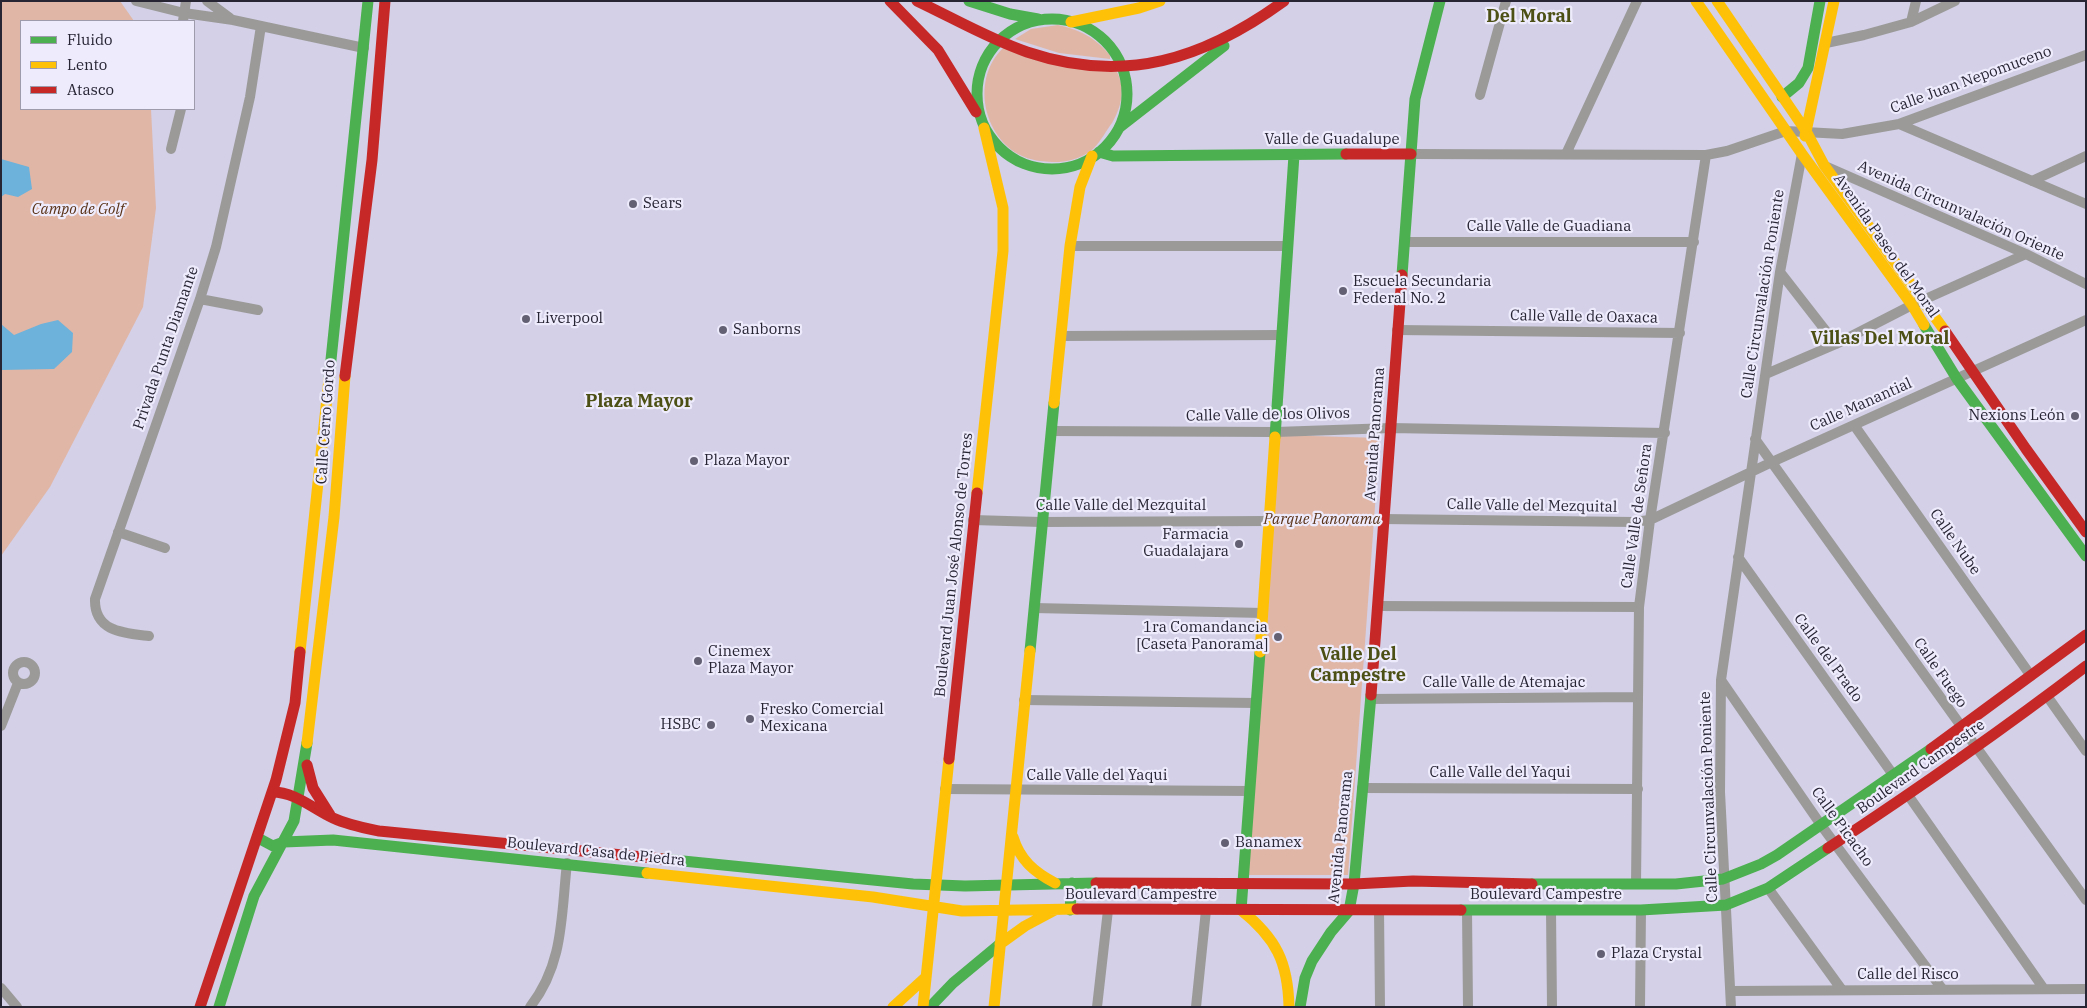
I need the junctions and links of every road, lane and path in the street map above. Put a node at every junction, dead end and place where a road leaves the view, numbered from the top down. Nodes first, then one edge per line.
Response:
1 (136, 1) edge
2 (186, 1) edge
3 (208, 1) edge
4 (368, 1) edge
5 (385, 1) edge
6 (890, 1) edge
7 (917, 1) edge
8 (969, 1) edge
9 (1160, 1) edge
10 (1284, 1) edge
11 (1440, 1) edge
12 (1506, 1) edge
13 (1637, 1) edge
14 (1696, 1) edge
15 (1710, 1) edge
16 (1717, 1) edge
17 (1820, 1) edge
18 (1834, 1) edge
19 (1923, 1) edge
20 (1955, 1) edge
21 (1915, 6) edge
22 (1725, 14) junction
23 (183, 17) edge
24 (1262, 18) junction
25 (233, 20) junction
26 (1044, 21) junction
27 (1068, 22) junction
28 (1911, 22) junction
29 (261, 26) junction
30 (999, 40) junction
31 (1826, 43) junction
32 (364, 48) junction
33 (2086, 55) edge
34 (1123, 66) junction
35 (1480, 95) dead end
36 (1782, 97) junction
37 (181, 110) edge
38 (982, 124) junction
39 (1899, 124) junction
40 (1117, 130) junction
41 (1786, 131) junction
42 (1806, 131) junction
43 (171, 149) dead end
44 (1095, 154) junction
45 (1411, 154) junction
46 (1566, 154) junction
47 (1802, 154) junction
48 (1294, 155) junction
49 (1706, 155) junction
50 (2086, 156) edge
51 (1824, 165) junction
52 (2032, 181) junction
53 (2086, 204) edge
54 (1404, 242) junction
55 (1694, 242) junction
56 (1070, 246) junction
57 (1288, 246) junction
58 (2026, 254) junction
59 (1780, 272) junction
60 (2086, 284) edge
61 (200, 299) junction
62 (1924, 300) junction
63 (1912, 305) junction
64 (258, 310) dead end
65 (2082, 322) edge
66 (1398, 330) junction
67 (2086, 332) edge
68 (1680, 333) junction
69 (1282, 335) junction
70 (1061, 336) junction
71 (1836, 344) junction
72 (1972, 371) junction
73 (1766, 374) junction
74 (1957, 379) junction
75 (1854, 426) junction
76 (1391, 428) junction
77 (1051, 431) junction
78 (1276, 432) junction
79 (1665, 433) junction
80 (1755, 439) junction
81 (1772, 462) junction
82 (1750, 472) junction
83 (1383, 519) junction
84 (973, 520) junction
85 (1270, 520) junction
86 (1650, 520) junction
87 (1042, 522) junction
88 (118, 532) junction
89 (2086, 532) edge
90 (165, 548) dead end
91 (2086, 556) edge
92 (1738, 557) junction
93 (1378, 606) junction
94 (1034, 608) junction
95 (1639, 608) junction
96 (1263, 614) junction
97 (2086, 635) edge
98 (149, 636) dead end
99 (2086, 666) edge
100 (2031, 676) junction
101 (1721, 680) junction
102 (18, 683) dead end
103 (2047, 696) junction
104 (1638, 697) junction
105 (1370, 699) junction
106 (1024, 700) junction
107 (1255, 703) junction
108 (1, 726) edge
109 (1962, 728) junction
110 (1975, 747) junction
111 (2086, 752) edge
112 (305, 760) junction
113 (280, 765) junction
114 (303, 773) junction
115 (1894, 776) junction
116 (1362, 788) junction
117 (945, 789) junction
118 (1638, 789) junction
119 (1015, 791) junction
120 (1248, 791) junction
121 (272, 792) junction
122 (1908, 795) junction
123 (298, 799) junction
124 (332, 818) junction
125 (1821, 825) junction
126 (1011, 827) junction
127 (258, 838) junction
128 (284, 842) junction
129 (1836, 844) junction
130 (696, 863) junction
131 (567, 864) junction
132 (693, 877) junction
133 (1724, 879) junction
134 (1243, 882) junction
135 (1056, 883) junction
136 (1072, 883) junction
137 (935, 884) junction
138 (1354, 884) junction
139 (1636, 884) junction
140 (1006, 886) junction
141 (1768, 888) junction
142 (2086, 900) edge
143 (1726, 905) junction
144 (933, 907) junction
145 (1003, 909) junction
146 (1055, 910) junction
147 (1070, 910) junction
148 (1108, 910) junction
149 (1206, 910) junction
150 (1241, 910) junction
151 (1379, 910) junction
152 (1641, 910) junction
153 (1349, 911) junction
154 (1468, 911) junction
155 (1551, 911) junction
156 (1000, 944) junction
157 (926, 977) junction
158 (1, 988) edge
159 (2044, 989) junction
160 (2086, 989) edge
161 (1842, 990) junction
162 (1943, 990) junction
163 (1731, 991) junction
164 (13, 1005) edge
165 (200, 1007) edge
166 (218, 1007) edge
167 (530, 1007) edge
168 (893, 1007) edge
169 (923, 1007) edge
170 (930, 1007) edge
171 (994, 1007) edge
172 (1097, 1007) edge
173 (1196, 1007) edge
174 (1289, 1007) edge
175 (1300, 1007) edge
176 (1380, 1007) edge
177 (1468, 1007) edge
178 (1552, 1007) edge
179 (1640, 1007) edge
180 (1731, 1007) edge

1 - 23 street
2 - 23 street
3 - 25 street
4 - 32 main road, Calle Cerro Gordo
5 - 112 main road, Calle Cerro Gordo
6 - 38 main road
7 - 30 main road
8 - 26 main road
9 - 27 main road
10 - 24 main road
11 - 45 main road, Avenida Panorama
12 - 35 street
13 - 46 street
14 - 41 main road, Avenida Paseo del Moral
15 - 22 main road
16 - 22 main road, Avenida Paseo del Moral
17 - 36 main road
18 - 31 main road
19 - 21 street
20 - 28 street
21 - 28 street
22 - 36 main road, Avenida Paseo del Moral
23 - 25 street
24 - 34 main road
24 - 40 main road
25 - 29 street
26 - 27 main road
26 - 30 main road
27 - 34 main road
28 - 31 street
29 - 32 street
29 - 61 street, Privada Punta Diamante
30 - 34 main road
30 - 38 main road
31 - 42 main road
32 - 113 main road, Calle Cerro Gordo
33 - 39 street, Calle Juan Nepomuceno
34 - 40 main road
36 - 42 main road, Avenida Paseo del Moral
37 - 43 street
38 - 44 main road
38 - 84 main road, Boulevard Juan José Alonso de Torres
39 - 42 street, Calle Juan Nepomuceno
39 - 52 street
40 - 44 main road
41 - 42 street, Valle de Guadalupe
41 - 47 main road, Avenida Paseo del Moral
41 - 49 street, Valle de Guadalupe
42 - 47 main road
42 - 51 main road, Avenida Paseo del Moral
44 - 48 main road, Valle de Guadalupe
44 - 56 main road
45 - 46 street, Valle de Guadalupe
45 - 48 main road, Valle de Guadalupe
45 - 54 main road, Avenida Panorama
46 - 49 street, Valle de Guadalupe
47 - 59 street, Calle Circunvalación Poniente
47 - 63 main road, Avenida Paseo del Moral
48 - 57 main road
49 - 55 street, Calle Valle de Señora
50 - 52 street
51 - 58 street, Avenida Circunvalación Oriente
51 - 62 main road, Avenida Paseo del Moral
52 - 53 street
54 - 55 street, Calle Valle de Guadiana
54 - 66 main road, Avenida Panorama
55 - 68 street, Calle Valle de Señora
56 - 57 street
56 - 70 main road
57 - 69 main road
58 - 60 street, Avenida Circunvalación Oriente
58 - 62 street
59 - 71 street
59 - 73 street, Calle Circunvalación Poniente
61 - 64 street
61 - 88 street, Privada Punta Diamante
62 - 63 street
62 - 72 main road, Avenida Paseo del Moral
63 - 71 street
63 - 74 main road, Avenida Paseo del Moral
65 - 67 street
65 - 72 street, Calle Manantial
66 - 68 street, Calle Valle de Oaxaca
66 - 76 main road, Avenida Panorama
68 - 79 street, Calle Valle de Señora
69 - 70 street
69 - 78 main road
70 - 77 main road
71 - 73 street
72 - 74 street, Calle Manantial
72 - 89 main road, Avenida Paseo del Moral
73 - 80 street, Calle Circunvalación Poniente
74 - 75 street, Calle Manantial
74 - 91 main road, Avenida Paseo del Moral
75 - 81 street, Calle Manantial
75 - 100 street, Calle Nube
76 - 78 street, Calle Valle de los Olivos
76 - 79 street, Calle Valle de los Olivos
76 - 83 main road, Avenida Panorama
77 - 78 street, Calle Valle de los Olivos
77 - 87 main road
78 - 85 main road
79 - 86 street, Calle Valle de Señora
80 - 81 street
80 - 82 street, Calle Circunvalación Poniente
81 - 82 street, Calle Manantial
81 - 109 street, Calle Fuego
82 - 86 street, Calle Manantial
82 - 92 street, Calle Circunvalación Poniente
83 - 86 street, Calle Valle del Mezquital
83 - 93 main road, Avenida Panorama
84 - 87 street, Calle Valle del Mezquital
84 - 117 main road, Boulevard Juan José Alonso de Torres
85 - 87 street, Calle Valle del Mezquital
85 - 96 main road
86 - 95 street, Calle Valle de Señora
87 - 94 main road
88 - 90 street
88 - 98 street, Privada Punta Diamante
92 - 101 street, Calle Circunvalación Poniente
92 - 115 street, Calle del Prado
93 - 95 street
93 - 105 main road, Avenida Panorama
94 - 96 street
94 - 106 main road
95 - 104 street, Calle Valle de Señora
96 - 107 main road
97 - 100 main road, Boulevard Campestre
99 - 103 main road, Boulevard Campestre
100 - 109 main road, Boulevard Campestre
101 - 125 street, Calle Picacho
101 - 133 street, Calle Circunvalación Poniente
102 - 108 street
103 - 110 main road, Boulevard Campestre
103 - 111 street
104 - 105 street, Calle Valle de Atemajac
104 - 118 street, Calle Valle de Señora
105 - 116 main road, Avenida Panorama
106 - 107 street
106 - 119 main road
107 - 120 main road
109 - 110 street, Calle Fuego
109 - 115 main road, Boulevard Campestre
110 - 122 main road, Boulevard Campestre
110 - 142 street, Calle Fuego
112 - 114 main road, Calle Cerro Gordo
112 - 124 main road
113 - 114 main road
113 - 121 main road, Calle Cerro Gordo
114 - 123 main road, Calle Cerro Gordo
115 - 125 main road, Boulevard Campestre
116 - 118 street, Calle Valle del Yaqui
116 - 138 main road, Avenida Panorama
117 - 119 street, Calle Valle del Yaqui
117 - 137 main road, Boulevard Juan José Alonso de Torres
118 - 139 street, Calle Valle de Señora
119 - 120 street, Calle Valle del Yaqui
119 - 126 main road
120 - 134 main road
121 - 123 main road, Boulevard Casa de Piedra
121 - 127 main road, Calle Cerro Gordo
122 - 129 main road, Boulevard Campestre
122 - 159 street
123 - 124 main road, Boulevard Casa de Piedra
123 - 128 main road, Calle Cerro Gordo
124 - 130 main road, Boulevard Casa de Piedra
125 - 129 street, Calle Picacho
125 - 133 main road, Boulevard Campestre
126 - 135 main road
126 - 140 main road
127 - 128 main road, Boulevard Casa de Piedra
127 - 165 main road, Calle Cerro Gordo
128 - 131 main road, Boulevard Casa de Piedra
128 - 166 main road, Calle Cerro Gordo
129 - 141 main road, Boulevard Campestre
129 - 162 street, Calle Picacho
130 - 132 main road
130 - 137 main road, Boulevard Casa de Piedra
131 - 132 main road, Boulevard Casa de Piedra
131 - 167 street
132 - 144 main road, Boulevard Casa de Piedra
133 - 139 main road, Boulevard Campestre
133 - 143 street, Calle Circunvalación Poniente
134 - 136 main road, Boulevard Campestre
134 - 138 main road, Boulevard Campestre
134 - 150 main road
135 - 136 main road, Boulevard Campestre
135 - 140 main road, Boulevard Campestre
136 - 147 main road
137 - 140 main road, Boulevard Campestre
137 - 144 main road, Boulevard Juan José Alonso de Torres
138 - 139 main road, Boulevard Campestre
138 - 153 main road, Avenida Panorama
140 - 145 main road
141 - 143 main road, Boulevard Campestre
141 - 161 street
143 - 152 main road, Boulevard Campestre
143 - 163 street, Calle Circunvalación Poniente
144 - 145 main road, Boulevard Campestre
144 - 157 main road, Boulevard Juan José Alonso de Torres
145 - 146 main road, Boulevard Campestre
145 - 156 main road
146 - 147 main road, Boulevard Campestre
146 - 156 main road
147 - 148 main road, Boulevard Campestre
148 - 149 main road, Boulevard Campestre
148 - 172 street
149 - 150 main road, Boulevard Campestre
149 - 173 street
150 - 153 main road, Boulevard Campestre
150 - 174 main road
151 - 153 main road, Boulevard Campestre
151 - 154 main road, Boulevard Campestre
151 - 176 street
152 - 155 main road, Boulevard Campestre
152 - 179 street
153 - 175 main road, Avenida Panorama
154 - 155 main road, Boulevard Campestre
154 - 177 street
155 - 178 street
156 - 170 main road
156 - 171 main road
157 - 168 main road
157 - 169 main road, Boulevard Juan José Alonso de Torres
158 - 164 street
159 - 160 street, Calle del Risco
159 - 162 street, Calle del Risco
161 - 162 street, Calle del Risco
161 - 163 street, Calle del Risco
163 - 180 street, Calle Circunvalación Poniente

